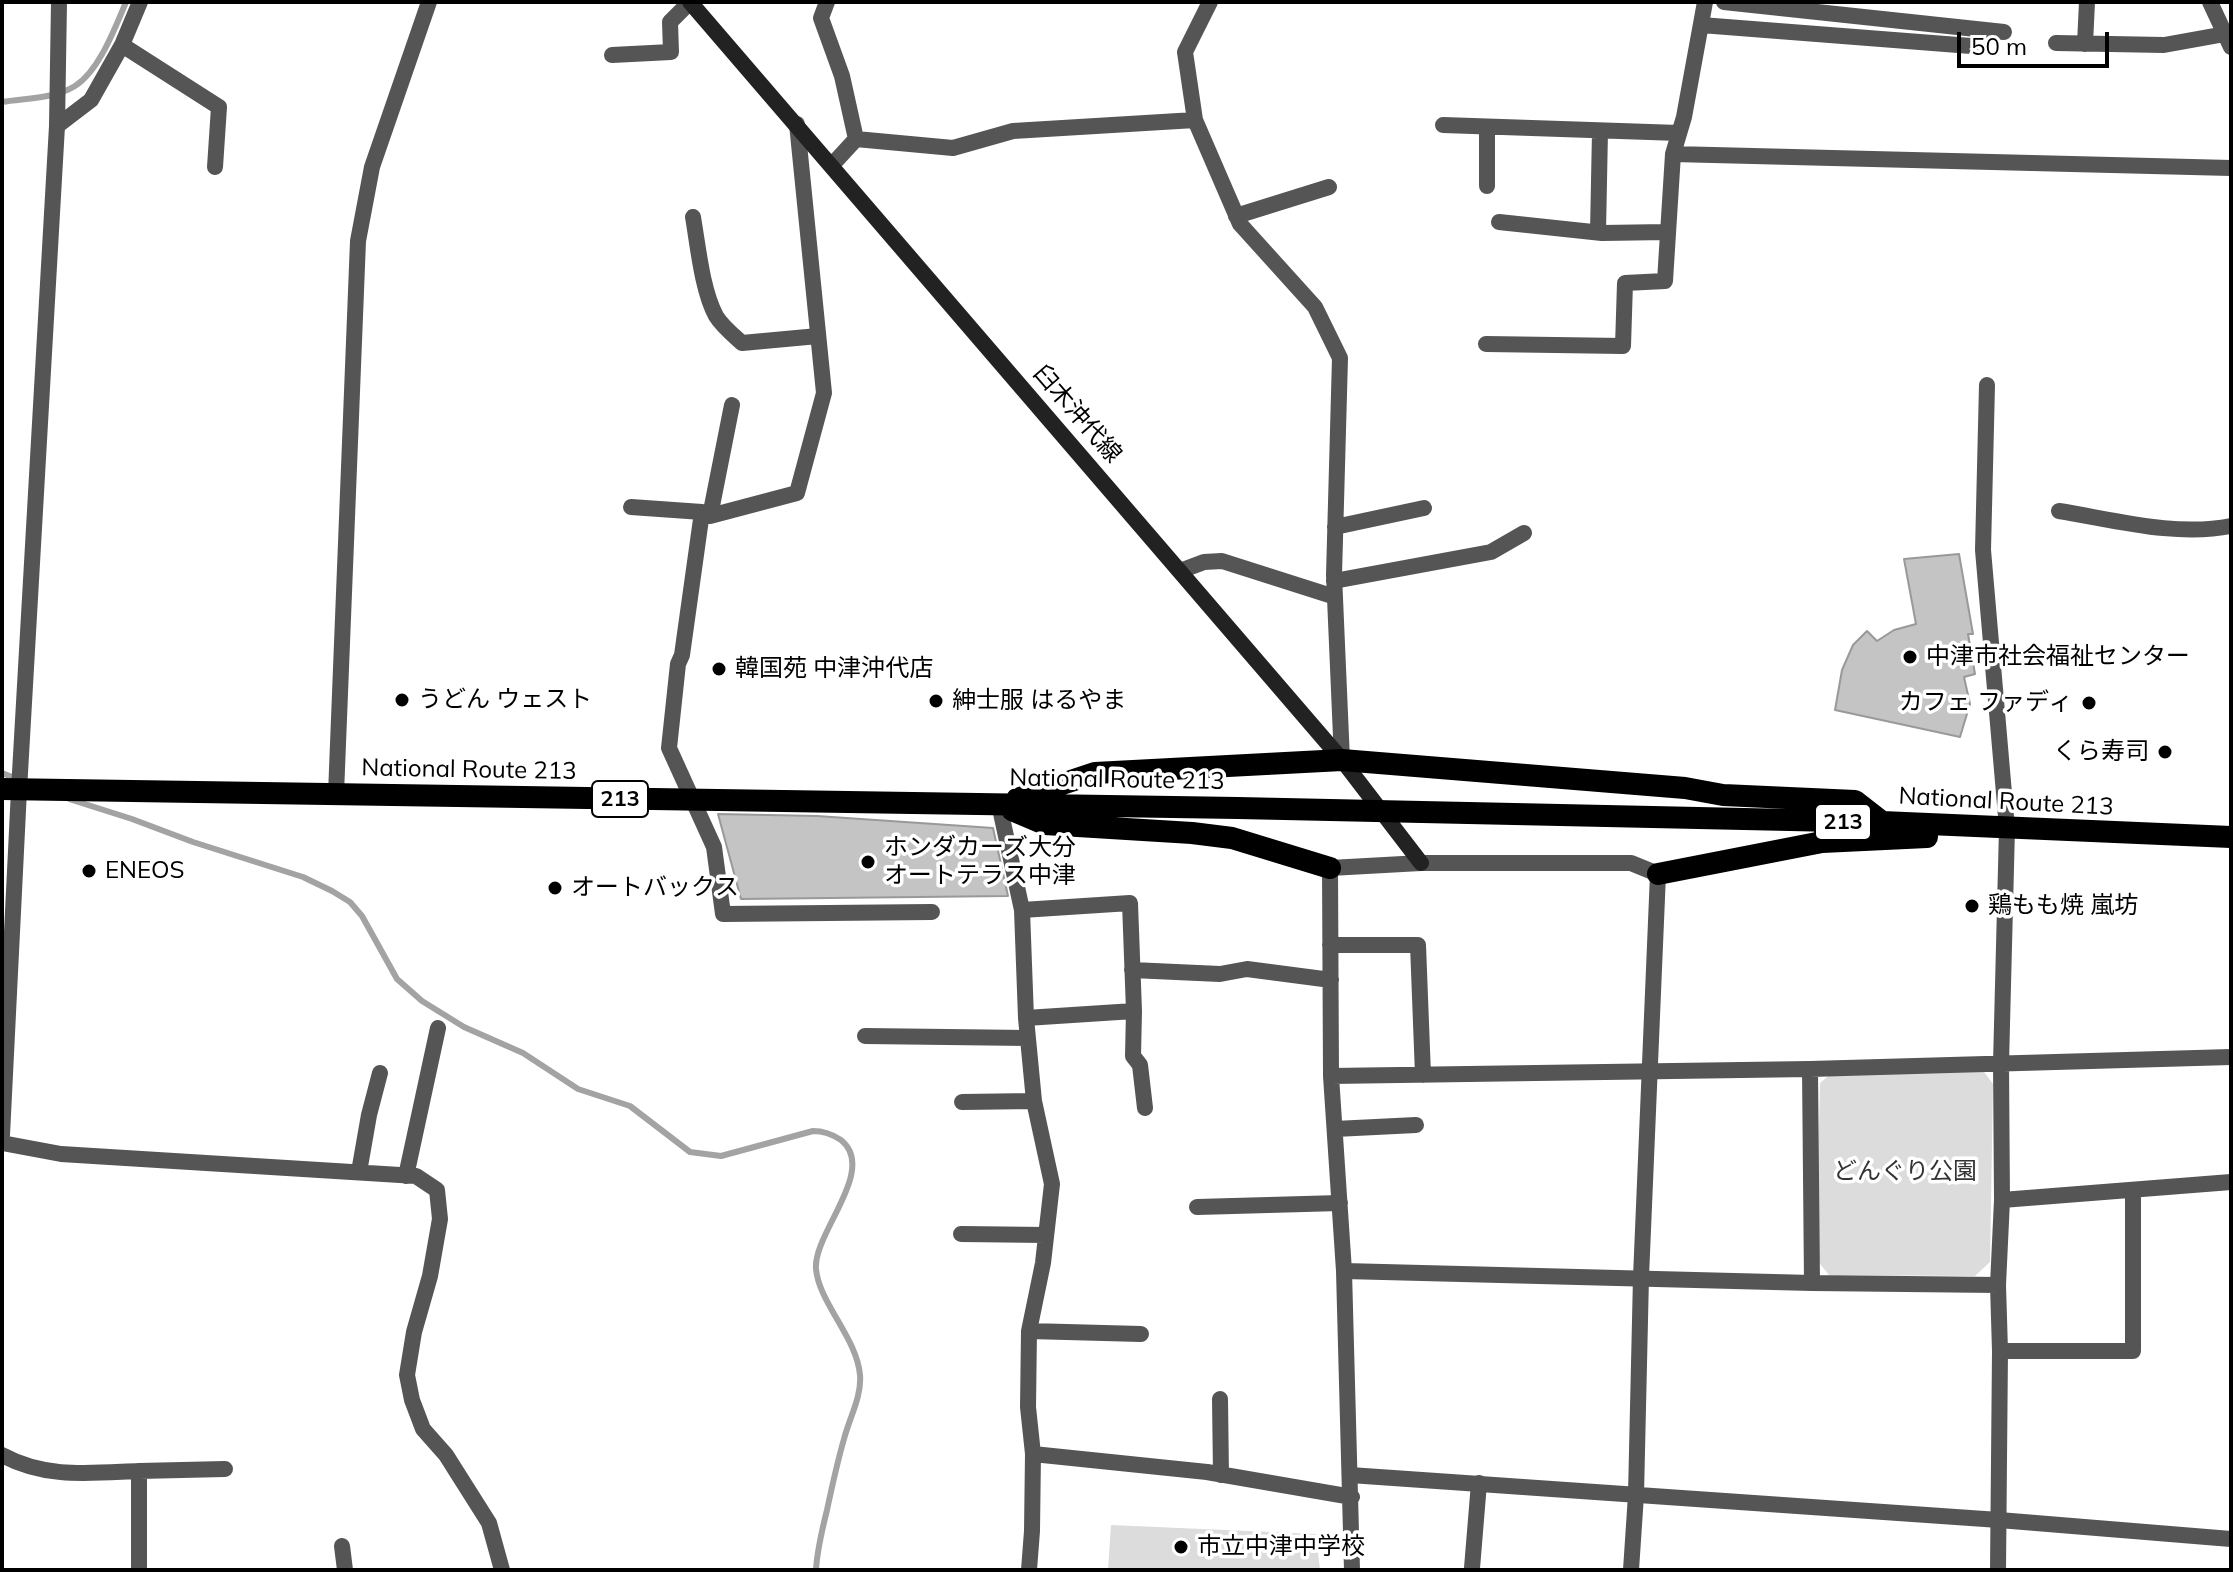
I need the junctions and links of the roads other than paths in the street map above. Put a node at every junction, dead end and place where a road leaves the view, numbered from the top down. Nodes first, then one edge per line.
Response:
1 (59, 2) edge
2 (140, 2) edge
3 (429, 2) edge
4 (690, 2) edge
5 (827, 2) edge
6 (1210, 2) edge
7 (1705, 2) edge
8 (1724, 2) edge
9 (2087, 2) edge
10 (2210, 2) edge
11 (1701, 25) junction
12 (2004, 32) dead end
13 (2228, 40) edge
14 (2056, 43) dead end
15 (2085, 44) junction
16 (122, 45) junction
17 (1971, 46) dead end
18 (612, 55) dead end
19 (1195, 120) junction
20 (797, 124) junction
21 (1443, 125) dead end
22 (57, 126) junction
23 (1487, 127) junction
24 (1600, 131) junction
25 (1679, 133) junction
26 (856, 139) junction
27 (1673, 154) junction
28 (832, 165) junction
29 (215, 167) dead end
30 (2231, 168) edge
31 (1487, 186) dead end
32 (1329, 187) dead end
33 (1236, 216) junction
34 (693, 217) dead end
35 (1499, 222) dead end
36 (1598, 232) junction
37 (1667, 232) junction
38 (818, 336) junction
39 (1486, 344) dead end
40 (1987, 385) dead end
41 (732, 405) dead end
42 (631, 507) dead end
43 (1424, 508) dead end
44 (2059, 511) dead end
45 (706, 514) junction
46 (2231, 526) edge
47 (1335, 527) junction
48 (1524, 533) dead end
49 (1180, 571) junction
50 (1334, 589) junction
51 (1342, 760) junction
52 (11, 789) edge
53 (336, 794) junction
54 (691, 800) junction
55 (999, 804) junction
56 (1882, 822) junction
57 (2007, 828) junction
58 (2231, 837) edge
59 (1421, 863) junction
60 (1330, 868) junction
61 (1658, 874) junction
62 (1022, 910) junction
63 (932, 912) dead end
64 (1330, 945) junction
65 (1132, 970) junction
66 (1331, 980) junction
67 (1134, 1011) junction
68 (1026, 1018) junction
69 (438, 1028) dead end
70 (865, 1036) dead end
71 (1028, 1038) junction
72 (2231, 1057) edge
73 (2001, 1064) junction
74 (1810, 1069) junction
75 (1649, 1071) junction
76 (380, 1073) dead end
77 (1423, 1075) junction
78 (1331, 1076) junction
79 (3, 1084) edge
80 (1034, 1101) junction
81 (962, 1102) dead end
82 (1145, 1108) dead end
83 (1416, 1125) dead end
84 (1335, 1129) junction
85 (2, 1135) edge
86 (2, 1143) edge
87 (359, 1172) junction
88 (406, 1176) junction
89 (2231, 1182) edge
90 (2133, 1191) junction
91 (2002, 1200) junction
92 (1340, 1203) junction
93 (1197, 1207) dead end
94 (961, 1234) dead end
95 (1046, 1235) junction
96 (1344, 1271) junction
97 (1641, 1277) junction
98 (1812, 1283) junction
99 (1998, 1285) junction
100 (1029, 1331) junction
101 (1141, 1334) dead end
102 (2000, 1351) junction
103 (1220, 1399) dead end
104 (1033, 1454) junction
105 (2, 1455) edge
106 (225, 1469) dead end
107 (139, 1471) junction
108 (1221, 1475) junction
109 (1350, 1475) junction
110 (1479, 1483) junction
111 (1636, 1495) junction
112 (1352, 1497) junction
113 (1999, 1520) junction
114 (2231, 1539) edge
115 (342, 1546) dead end
116 (1472, 1568) dead end
117 (139, 1570) edge
118 (345, 1570) edge
119 (502, 1570) edge
120 (1029, 1570) edge
121 (1352, 1570) edge
122 (1631, 1570) edge
123 (1998, 1570) edge

1 - 22 street
2 - 16 street
3 - 53 street
4 - 18 street
4 - 20 main road, 臼木沖代線
5 - 26 street
6 - 19 street
7 - 11 street
8 - 12 street
9 - 15 street
10 - 13 street
11 - 17 street
11 - 25 street
13 - 15 street
14 - 15 street
16 - 22 street
16 - 29 street
19 - 26 street
19 - 33 street
20 - 28 main road, 臼木沖代線
20 - 38 street
21 - 23 street
22 - 52 street
23 - 24 street
23 - 31 street
24 - 25 street
24 - 36 street
25 - 27 street
26 - 28 street
27 - 30 street
27 - 37 street
28 - 49 main road, 臼木沖代線
32 - 33 street
33 - 47 street
34 - 38 street
35 - 36 street
36 - 37 street
37 - 39 street
38 - 45 street
40 - 57 street
41 - 45 street
42 - 45 street
43 - 47 street
44 - 46 street
45 - 54 street
47 - 50 street
48 - 50 street
49 - 50 street
49 - 51 main road, 臼木沖代線
50 - 51 street
51 - 55 highway
51 - 56 highway
51 - 59 main road, 臼木沖代線
52 - 53 highway, National Route 213 / 213
52 - 79 street
53 - 54 highway, National Route 213 / 213
54 - 55 highway, National Route 213 / 213
54 - 63 street
55 - 56 highway, National Route 213 / 213
55 - 60 highway
55 - 62 street
56 - 57 highway, National Route 213 / 213
57 - 58 highway, National Route 213 / 213
57 - 61 highway
57 - 73 street
59 - 60 street
59 - 61 street
60 - 64 street
61 - 75 street
62 - 65 street
62 - 68 street
64 - 66 street
64 - 77 street
65 - 66 street
65 - 67 street
66 - 78 street
67 - 68 street
67 - 82 street
68 - 71 street
69 - 88 street
70 - 71 street
71 - 80 street
72 - 73 street
73 - 74 street
73 - 91 street
74 - 75 street
74 - 98 street
75 - 77 street
75 - 97 street
76 - 87 street
77 - 78 street
78 - 84 street
79 - 85 street
80 - 81 street
80 - 95 street
83 - 84 street
84 - 92 street
86 - 87 street
87 - 88 street
88 - 119 street
89 - 90 street
90 - 91 street
90 - 102 street
91 - 99 street
92 - 93 street
92 - 96 street
94 - 95 street
95 - 100 street
96 - 97 street
96 - 109 street
97 - 98 street
97 - 111 street
98 - 99 street
99 - 102 street
100 - 101 street
100 - 104 street
102 - 113 street
103 - 108 street
104 - 108 street
104 - 120 street
105 - 107 street
106 - 107 street
107 - 117 street
108 - 112 street
109 - 110 street
109 - 112 street
110 - 111 street
110 - 116 street
111 - 113 street
111 - 122 street
112 - 121 street
113 - 114 street
113 - 123 street
115 - 118 street

